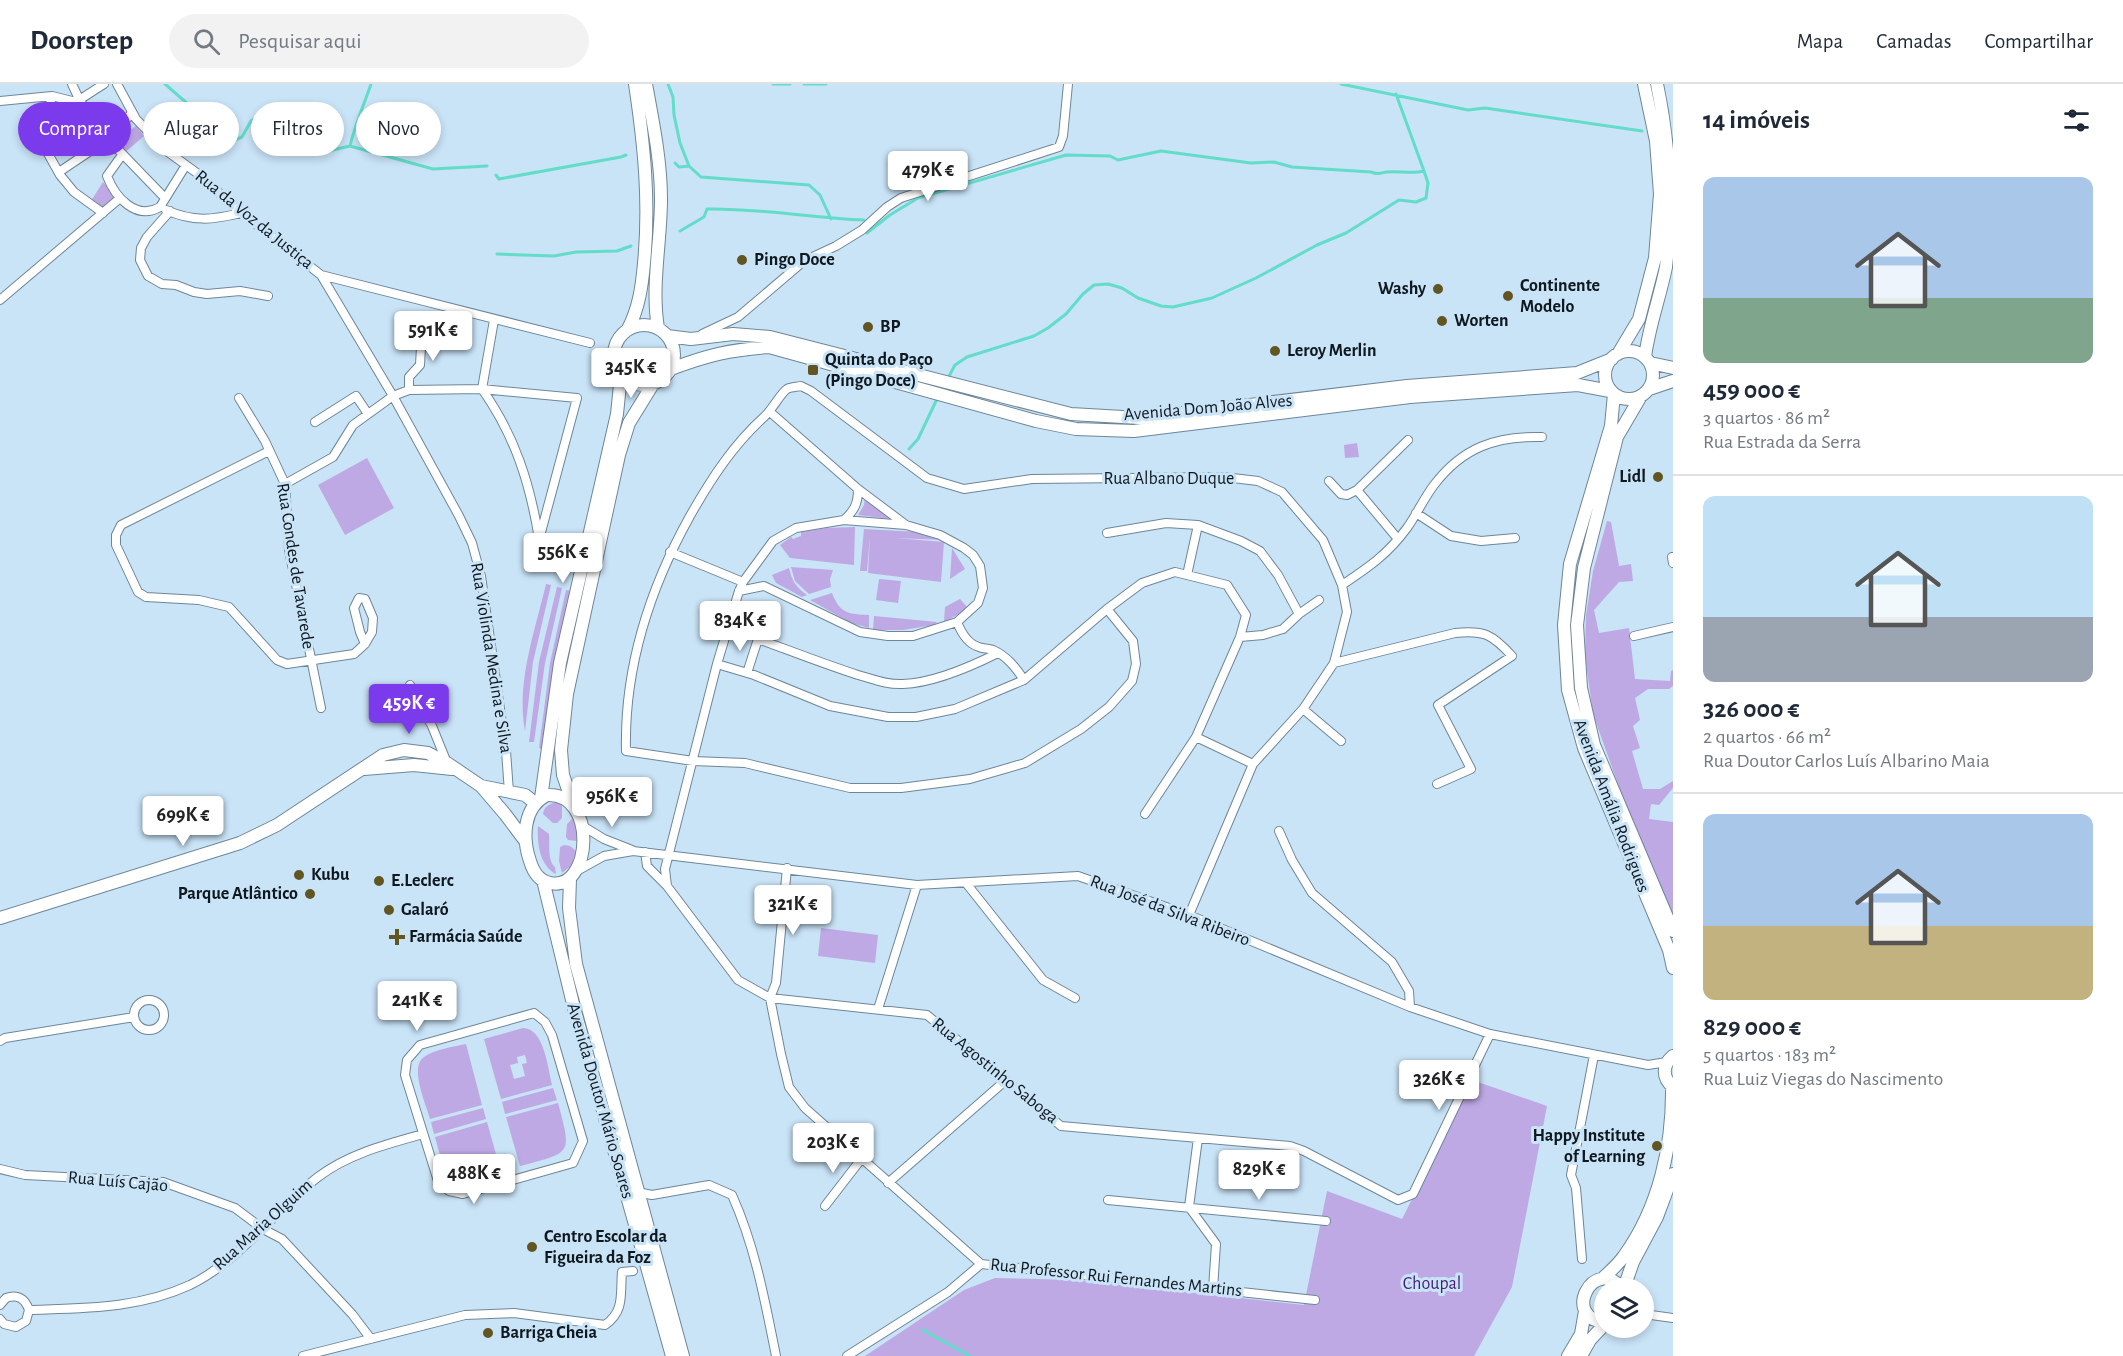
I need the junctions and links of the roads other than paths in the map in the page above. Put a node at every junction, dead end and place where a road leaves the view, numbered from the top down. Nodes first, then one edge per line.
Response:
1 (72, 84) edge
2 (104, 84) edge
3 (117, 84) edge
4 (635, 84) edge
5 (646, 84) edge
6 (1068, 84) edge
7 (1644, 84) edge
8 (1657, 84) edge
9 (52, 96) junction
10 (80, 100) junction
11 (0, 101) edge
12 (132, 113) joint
13 (83, 156) edge
14 (121, 156) edge
15 (124, 156) edge
16 (186, 165) junction
17 (59, 172) junction
18 (164, 197) junction
19 (119, 200) junction
20 (160, 207) junction
21 (170, 211) junction
22 (102, 213) junction
23 (241, 213) junction
24 (321, 275) junction
25 (268, 296) dead end
26 (0, 300) edge
27 (494, 320) junction
28 (422, 329) dead end
29 (628, 329) junction
30 (663, 332) junction
31 (691, 339) junction
32 (590, 344) dead end
33 (1615, 356) junction
34 (1647, 360) junction
35 (1673, 368) edge
36 (671, 369) junction
37 (621, 375) junction
38 (1673, 381) edge
39 (653, 384) junction
40 (482, 389) junction
41 (409, 390) junction
42 (1612, 392) junction
43 (1645, 393) junction
44 (393, 396) junction
45 (239, 398) dead end
46 (770, 412) junction
47 (368, 414) junction
48 (315, 422) dead end
49 (1542, 436) dead end
50 (1408, 440) dead end
51 (269, 451) junction
52 (1329, 481) dead end
53 (285, 484) junction
54 (858, 489) junction
55 (1357, 490) junction
56 (1416, 513) junction
57 (844, 520) junction
58 (906, 525) junction
59 (1198, 525) junction
60 (1107, 533) dead end
61 (1515, 538) dead end
62 (1398, 539) junction
63 (670, 552) junction
64 (1187, 575) junction
65 (1342, 585) junction
66 (741, 586) junction
67 (1319, 600) dead end
68 (1107, 609) junction
69 (1299, 614) junction
70 (957, 622) junction
71 (1673, 627) edge
72 (1635, 636) dead end
73 (1240, 637) junction
74 (365, 644) junction
75 (998, 653) junction
76 (311, 660) junction
77 (1334, 663) junction
78 (717, 664) junction
79 (747, 673) junction
80 (1024, 680) junction
81 (410, 685) dead end
82 (321, 708) dead end
83 (1303, 709) junction
84 (1196, 737) junction
85 (1341, 741) dead end
86 (693, 761) junction
87 (1253, 764) junction
88 (450, 766) junction
89 (1437, 784) dead end
90 (481, 786) junction
91 (509, 792) junction
92 (538, 801) junction
93 (573, 804) junction
94 (1145, 814) dead end
95 (581, 825) junction
96 (1279, 831) dead end
97 (526, 842) junction
98 (633, 851) junction
99 (645, 852) junction
100 (669, 854) junction
101 (787, 868) junction
102 (574, 875) junction
103 (543, 880) junction
104 (966, 883) junction
105 (917, 885) junction
106 (667, 886) junction
107 (1189, 915) junction
108 (0, 918) edge
109 (1673, 931) edge
110 (1673, 968) edge
111 (770, 998) junction
112 (1075, 998) dead end
113 (1410, 1007) junction
114 (878, 1009) junction
115 (134, 1017) dead end
116 (1490, 1034) junction
117 (0, 1041) edge
118 (1594, 1055) junction
119 (1671, 1057) edge
120 (1648, 1065) junction
121 (1665, 1075) junction
122 (1005, 1081) junction
123 (1672, 1086) edge
124 (423, 1134) junction
125 (1198, 1138) junction
126 (862, 1158) junction
127 (0, 1169) edge
128 (1673, 1174) edge
129 (888, 1183) junction
130 (637, 1192) junction
131 (1108, 1200) dead end
132 (825, 1206) dead end
133 (1189, 1208) junction
134 (1326, 1221) dead end
135 (263, 1229) junction
136 (1582, 1259) dead end
137 (981, 1264) junction
138 (633, 1271) dead end
139 (1603, 1278) edge
140 (1627, 1278) edge
141 (1594, 1282) edge
142 (1213, 1289) junction
143 (1315, 1300) dead end
144 (0, 1305) edge
145 (29, 1310) junction
146 (1586, 1311) junction
147 (1654, 1314) edge
148 (1673, 1318) edge
149 (0, 1319) edge
150 (1594, 1319) edge
151 (1594, 1335) edge
152 (371, 1339) junction
153 (303, 1356) edge
154 (672, 1356) edge
155 (683, 1356) edge
156 (776, 1356) edge
157 (847, 1356) edge
158 (1568, 1356) edge
159 (1581, 1356) edge

1 - 10 street
2 - 10 street
3 - 12 street, Rua da Voz da Justiça
4 - 29 main road
5 - 30 main road
6 - 31 street
7 - 33 main road
8 - 34 main road
9 - 10 street
9 - 11 street
9 - 17 street
12 - 16 street, Rua da Voz da Justiça
13 - 17 street
14 - 19 street
15 - 18 street
16 - 18 street
16 - 23 street, Rua da Voz da Justiça
17 - 22 street
18 - 20 street
19 - 20 street
19 - 22 street
20 - 21 street
21 - 23 street
21 - 25 street
22 - 26 street
23 - 24 street, Rua da Voz da Justiça
24 - 27 street
24 - 44 street, Rua Violinda Medina e Silva
27 - 32 street
27 - 40 street
28 - 41 street
29 - 30 main road
29 - 37 main road
30 - 31 main road, Avenida Dom João Alves
30 - 36 main road
31 - 33 main road, Avenida Dom João Alves
33 - 34 main road
33 - 42 main road
34 - 35 main road
34 - 43 main road
36 - 39 main road
36 - 42 main road, Avenida Dom João Alves
37 - 39 main road
37 - 92 main road
38 - 43 main road
39 - 93 main road
40 - 40 street
40 - 41 street
41 - 44 street
42 - 43 main road
42 - 110 main road, Avenida Amália Rodrigues
43 - 109 main road, Avenida Amália Rodrigues
44 - 47 street
44 - 91 street, Rua Violinda Medina e Silva
45 - 51 street, Rua Condes de Tavarede
46 - 54 street
46 - 63 street
46 - 65 street, Rua Albano Duque
47 - 48 street
47 - 53 street
49 - 56 street
50 - 55 street
51 - 53 street, Rua Condes de Tavarede
51 - 76 street
52 - 55 street
53 - 76 street, Rua Condes de Tavarede
54 - 57 street
54 - 58 street
55 - 62 street
56 - 61 street
56 - 62 street
57 - 58 street
57 - 66 street
58 - 70 street
59 - 60 street
59 - 64 street
59 - 69 street
62 - 65 street
63 - 66 street
63 - 86 street
64 - 68 street
64 - 73 street
65 - 77 street, Rua Albano Duque
66 - 70 street
66 - 78 street
67 - 69 street
68 - 80 street
68 - 86 street
69 - 73 street
70 - 75 street
71 - 72 street
73 - 84 street
74 - 74 street
74 - 76 street
75 - 79 street
75 - 80 street
76 - 82 street, Rua Condes de Tavarede
77 - 83 street, Rua Albano Duque
77 - 89 street
78 - 79 street
78 - 86 street
79 - 80 street
81 - 88 street
83 - 85 street
83 - 87 street, Rua Albano Duque
84 - 87 street
84 - 94 street
86 - 100 street
87 - 107 street, Rua Albano Duque
88 - 90 main road
88 - 108 main road
90 - 91 main road
90 - 97 main road
91 - 92 main road
92 - 93 main road
92 - 97 main road
93 - 95 main road
95 - 98 street, Rua José da Silva Ribeiro
95 - 102 main road
96 - 113 street
97 - 103 main road
98 - 99 street, Rua José da Silva Ribeiro
98 - 102 street, Rua José da Silva Ribeiro
99 - 100 street, Rua José da Silva Ribeiro
99 - 106 street, Rua Agostinho Saboga
100 - 101 street, Rua José da Silva Ribeiro
100 - 106 street
101 - 105 street, Rua José da Silva Ribeiro
101 - 111 street
102 - 103 main road
102 - 130 main road, Avenida Doutor Mário Soares
103 - 154 main road, Avenida Doutor Mário Soares
104 - 105 street, Rua José da Silva Ribeiro
104 - 107 street, Rua José da Silva Ribeiro
104 - 112 street
105 - 114 street
106 - 111 street, Rua Agostinho Saboga
107 - 113 street, Rua José da Silva Ribeiro
111 - 114 street, Rua Agostinho Saboga
111 - 126 street, Rua Professor Rui Fernandes Martins
113 - 116 street, Rua José da Silva Ribeiro
114 - 122 street, Rua Agostinho Saboga
115 - 117 street
116 - 118 street, Rua José da Silva Ribeiro
116 - 125 street, Rua Agostinho Saboga
118 - 120 street, Rua José da Silva Ribeiro
118 - 136 street
119 - 120 street
119 - 121 main road
120 - 121 street
121 - 123 main road
122 - 125 street, Rua Agostinho Saboga
122 - 129 street
123 - 139 main road
124 - 124 street
124 - 135 street, Rua Maria Olguim
125 - 133 street
126 - 129 street, Rua Professor Rui Fernandes Martins
126 - 132 street
127 - 135 street, Rua Luís Cajão
128 - 140 main road
129 - 137 street, Rua Professor Rui Fernandes Martins
130 - 155 main road, Avenida Doutor Mário Soares
130 - 156 street
131 - 133 street
133 - 134 street
133 - 142 street
135 - 145 street, Rua Maria Olguim
135 - 152 street, Rua Luís Cajão
137 - 142 street, Rua Professor Rui Fernandes Martins
137 - 157 street
138 - 152 street
141 - 146 main road
142 - 143 street, Rua Professor Rui Fernandes Martins
144 - 145 street
145 - 149 street
146 - 150 main road
146 - 158 main road
147 - 148 street
151 - 159 main road
152 - 153 street

